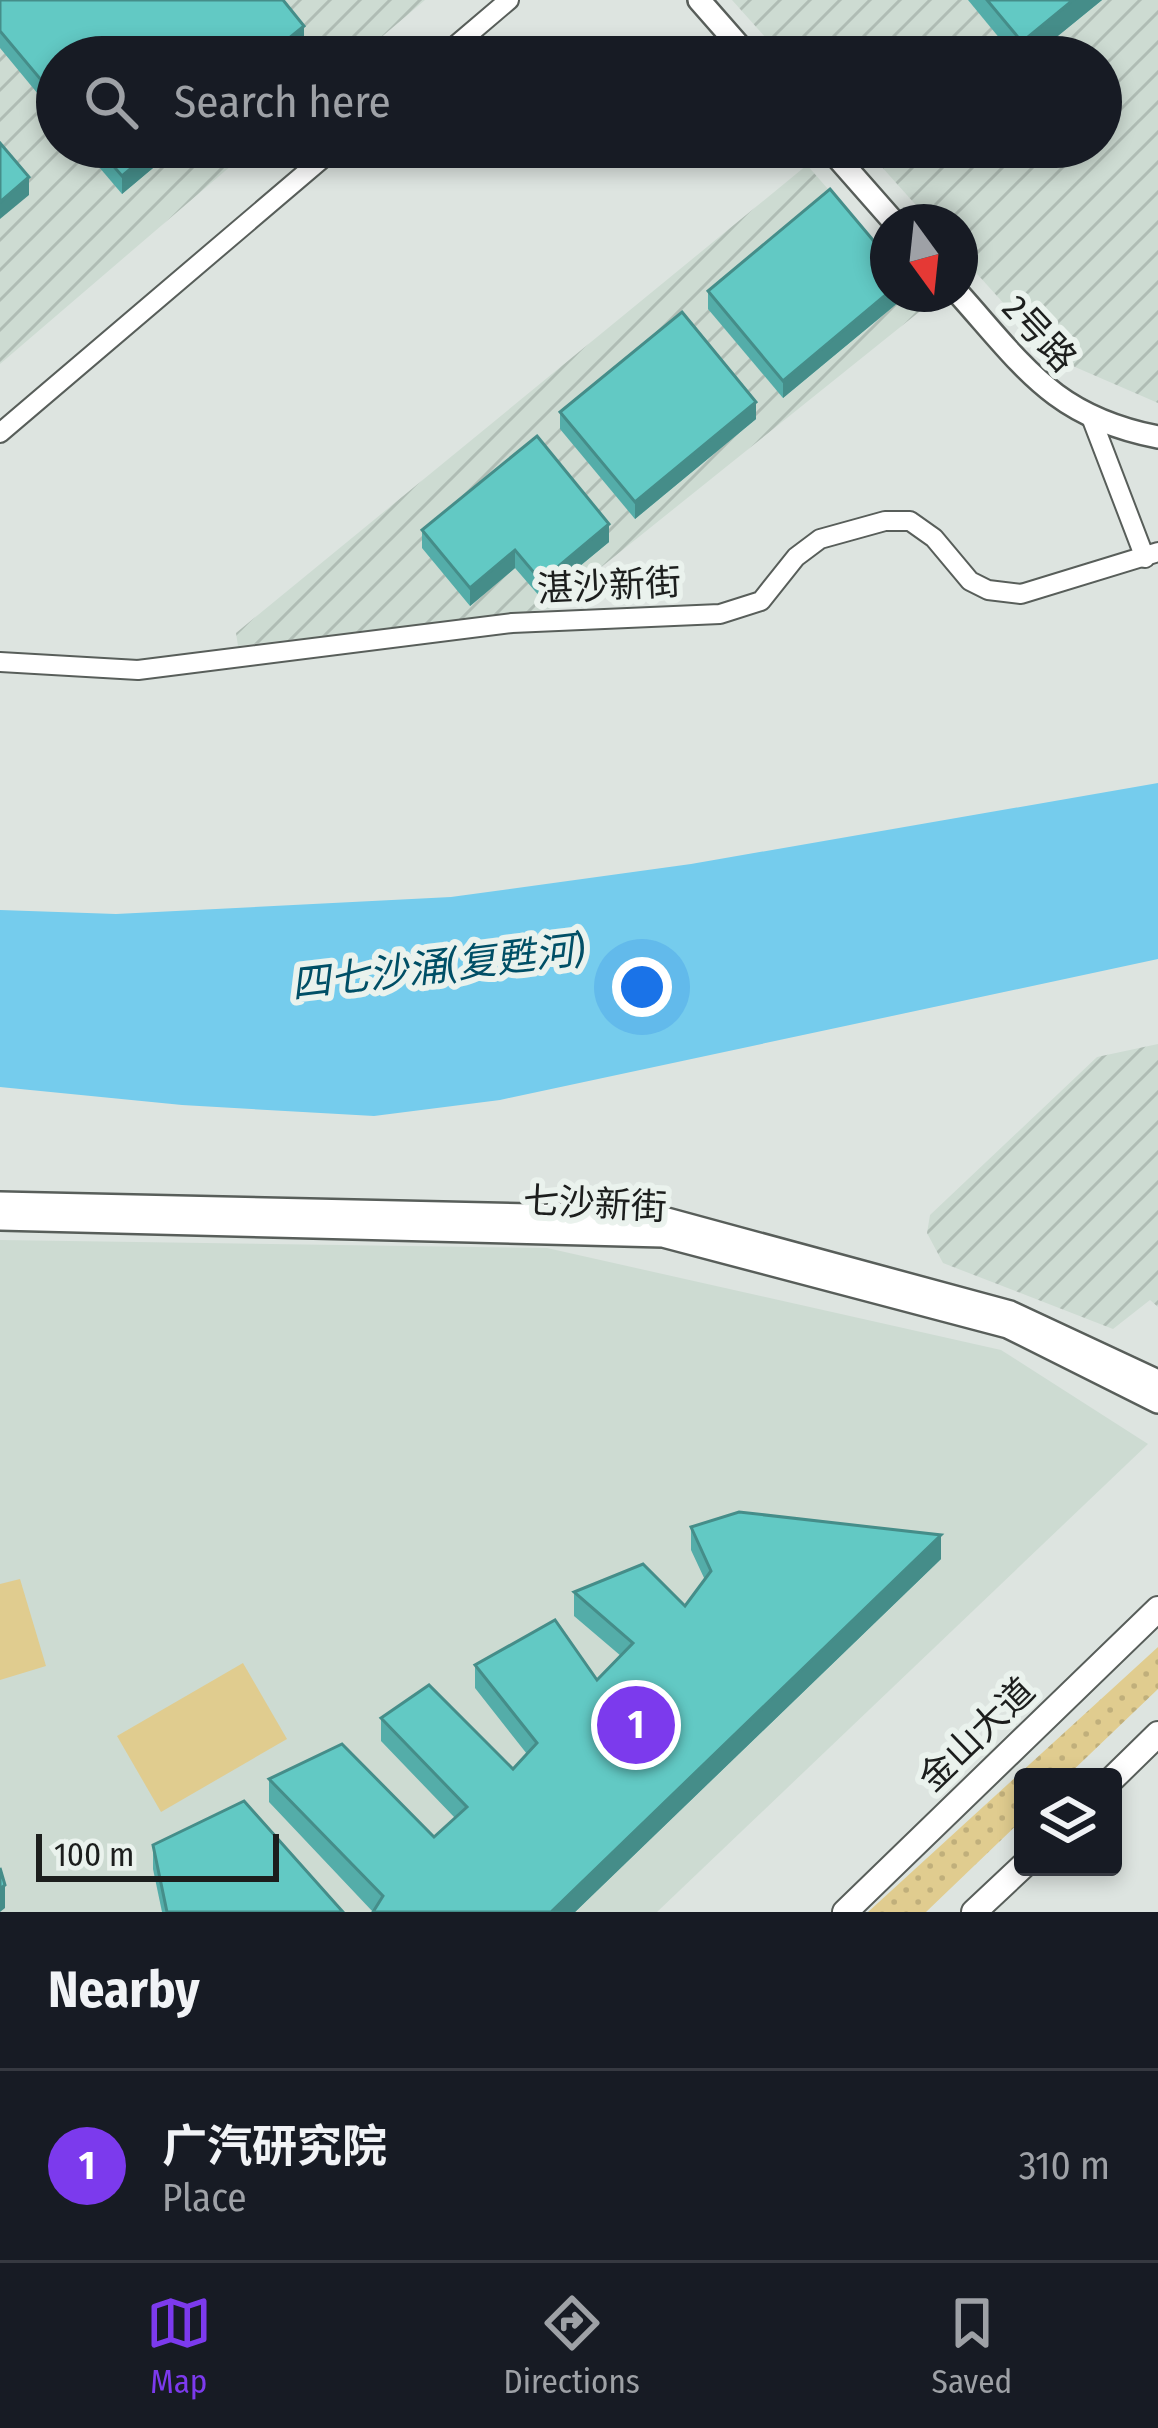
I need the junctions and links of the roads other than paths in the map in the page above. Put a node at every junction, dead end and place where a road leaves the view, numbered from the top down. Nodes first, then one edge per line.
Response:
1 (509, 0) edge
2 (699, 0) edge
3 (467, 36) edge
4 (731, 36) edge
5 (311, 168) edge
6 (846, 168) edge
7 (878, 204) edge
8 (975, 312) edge
9 (1091, 417) junction
10 (0, 433) edge
11 (1151, 436) edge
12 (1151, 555) edge
13 (0, 662) edge
14 (0, 1203) edge
15 (0, 1219) edge
16 (1158, 1382) edge
17 (1158, 1402) edge
18 (1158, 1609) edge
19 (1158, 1734) edge
20 (1122, 1769) edge
21 (1014, 1874) edge
22 (845, 1912) edge
23 (974, 1912) edge

1 - 3 street
2 - 4 street
5 - 10 street
6 - 7 street
8 - 9 street, 2号路
9 - 11 street, 2号路
9 - 12 street
12 - 13 street, 湛沙新街
14 - 16 street, 七沙新街
15 - 17 street, 七沙新街
18 - 22 main road, 金山大道
19 - 20 main road
21 - 23 main road

